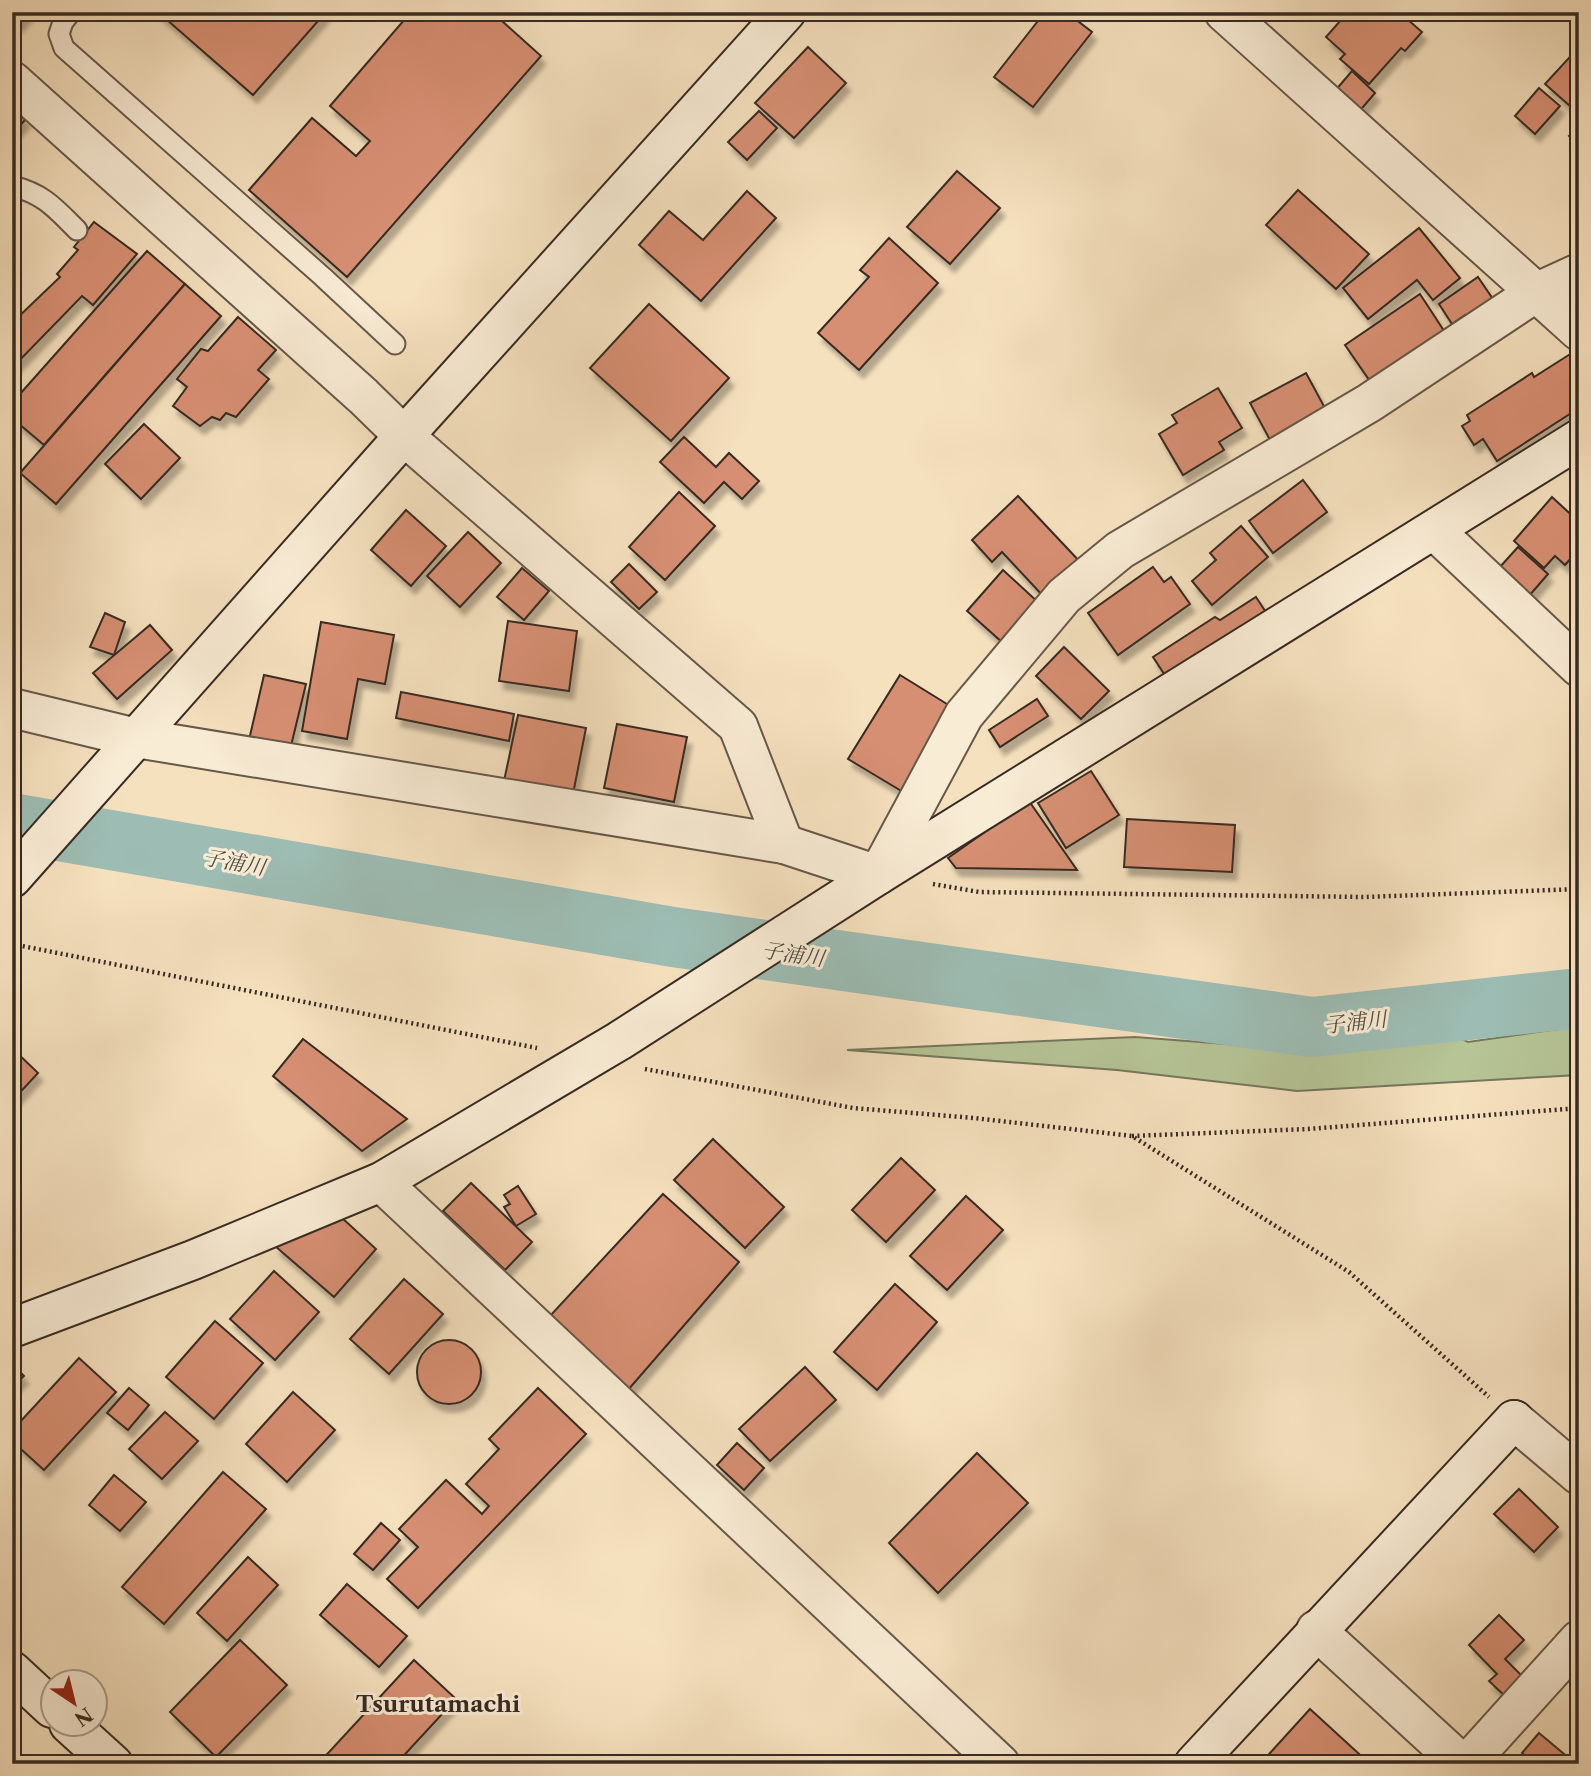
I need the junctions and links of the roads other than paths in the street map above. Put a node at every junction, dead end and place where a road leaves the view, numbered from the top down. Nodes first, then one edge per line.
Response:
1 (71, 12) edge
2 (786, 12) edge
3 (1224, 12) edge
4 (12, 81) edge
5 (12, 186) edge
6 (77, 230) dead end
7 (1579, 273) edge
8 (1535, 293) junction
9 (1579, 331) edge
10 (395, 344) dead end
11 (404, 436) junction
12 (1579, 439) edge
13 (1435, 531) junction
14 (1579, 667) edge
15 (12, 708) edge
16 (125, 751) junction
17 (784, 844) junction
18 (878, 875) junction
19 (12, 878) edge
20 (381, 1182) junction
21 (12, 1328) edge
22 (1579, 1475) edge
23 (1316, 1630) junction
24 (1579, 1640) edge
25 (84, 1738) edge
26 (113, 1764) edge
27 (1000, 1764) edge
28 (1194, 1764) edge
29 (1464, 1764) edge

1 - 10 lane
2 - 11 street
3 - 8 street
4 - 11 street
5 - 6 lane
7 - 8 street
8 - 9 street
8 - 18 street
11 - 16 street
11 - 17 street
12 - 13 street
13 - 14 street
13 - 18 street
15 - 16 street
16 - 17 street
16 - 19 street
17 - 18 street
18 - 20 street
20 - 21 street
20 - 27 street
22 - 23 street
23 - 28 street
23 - 29 street
24 - 29 street
25 - 26 street

